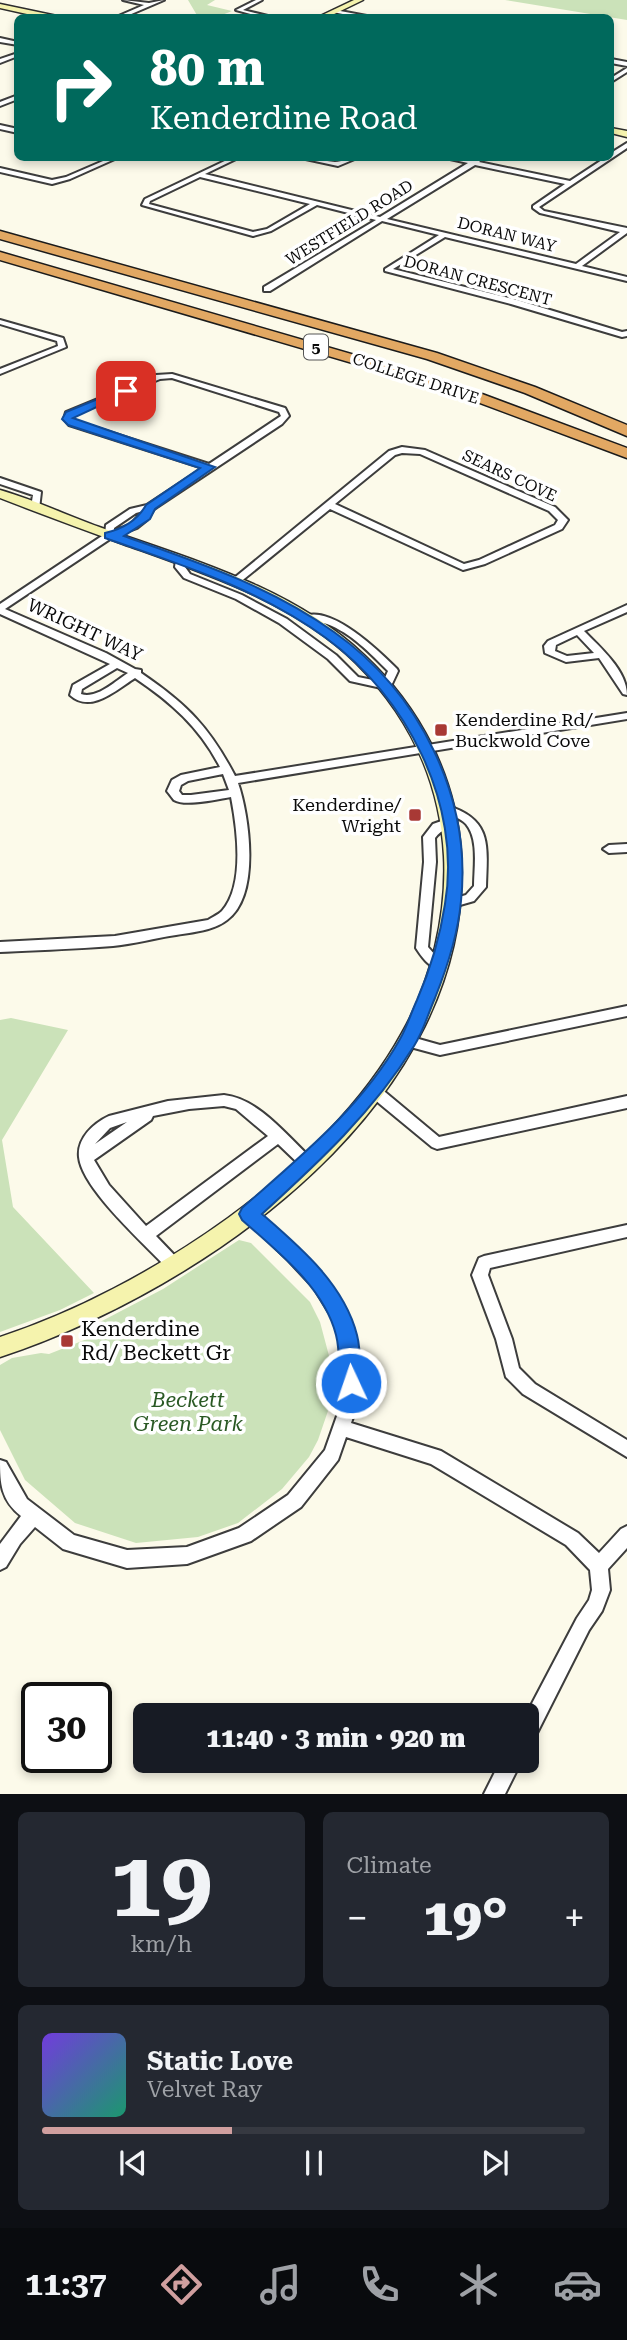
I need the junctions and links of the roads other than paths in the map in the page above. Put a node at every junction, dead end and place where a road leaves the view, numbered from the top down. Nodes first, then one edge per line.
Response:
1 (125, 0) edge
2 (162, 0) edge
3 (260, 0) edge
4 (360, 0) edge
5 (150, 5) junction
6 (0, 8) edge
7 (335, 11) junction
8 (22, 14) edge
9 (34, 14) edge
10 (126, 14) edge
11 (256, 14) edge
12 (328, 14) edge
13 (351, 14) edge
14 (107, 161) edge
15 (229, 161) edge
16 (321, 161) edge
17 (346, 161) edge
18 (468, 161) edge
19 (604, 161) edge
20 (474, 162) junction
21 (0, 170) edge
22 (200, 175) junction
23 (569, 183) junction
24 (316, 203) junction
25 (380, 218) junction
26 (627, 230) edge
27 (445, 234) junction
28 (0, 235) edge
29 (0, 256) edge
30 (579, 266) junction
31 (627, 279) edge
32 (267, 289) joint
33 (301, 318) junction
34 (0, 322) edge
35 (627, 333) edge
36 (0, 372) edge
37 (627, 431) edge
38 (627, 453) edge
39 (209, 467) junction
40 (0, 481) edge
41 (0, 494) edge
42 (328, 505) junction
43 (36, 507) junction
44 (110, 535) junction
45 (181, 560) junction
46 (236, 581) junction
47 (627, 608) edge
48 (0, 609) edge
49 (578, 630) junction
50 (602, 656) junction
51 (118, 663) junction
52 (136, 672) junction
53 (386, 686) junction
54 (627, 692) edge
55 (627, 716) edge
56 (426, 747) junction
57 (230, 774) junction
58 (237, 792) junction
59 (449, 816) junction
60 (627, 848) edge
61 (609, 849) dead end
62 (453, 903) junction
63 (0, 947) edge
64 (438, 965) junction
65 (627, 1011) edge
66 (408, 1041) junction
67 (374, 1091) junction
68 (627, 1102) edge
69 (277, 1137) junction
70 (307, 1163) junction
71 (249, 1214) junction
72 (627, 1231) edge
73 (147, 1234) junction
74 (174, 1265) junction
75 (0, 1347) edge
76 (345, 1429) junction
77 (627, 1449) edge
78 (0, 1468) edge
79 (32, 1517) junction
80 (627, 1535) edge
81 (0, 1562) edge
82 (599, 1566) junction
83 (539, 1709) edge
84 (505, 1773) edge
85 (494, 1794) edge

1 - 5 street
2 - 5 street
3 - 11 street
4 - 7 street
5 - 10 street
6 - 8 street
6 - 9 street
7 - 12 street
7 - 13 street
14 - 21 street
15 - 22 street
16 - 17 street
18 - 20 street
19 - 23 street
20 - 23 street
20 - 25 street, WESTFIELD ROAD
22 - 24 street, DORAN WAY
22 - 24 street
23 - 26 street
24 - 25 street, DORAN WAY
25 - 27 street, DORAN WAY
25 - 32 street, WESTFIELD ROAD
26 - 30 street
27 - 30 street, DORAN WAY
27 - 35 street, DORAN CRESCENT
28 - 33 highway, COLLEGE DRIVE / 5
29 - 38 highway, COLLEGE DRIVE / 5
30 - 31 street, DORAN WAY
32 - 33 highway
33 - 37 highway, COLLEGE DRIVE / 5
34 - 36 street
39 - 39 street
39 - 44 street
40 - 43 street
41 - 43 street
42 - 42 street, SEARS COVE
42 - 46 street, SEARS COVE
43 - 44 street
44 - 45 street
44 - 48 street
45 - 46 street
45 - 53 street
46 - 53 street
47 - 49 street
48 - 51 street, WRIGHT WAY
49 - 50 street
49 - 50 street
50 - 54 street
51 - 52 street, WRIGHT WAY
51 - 52 street
52 - 57 street, WRIGHT WAY
53 - 56 street
55 - 56 street
56 - 57 street
56 - 59 street
57 - 58 street, WRIGHT WAY
57 - 58 street
58 - 63 street, WRIGHT WAY
59 - 62 street
59 - 62 street
59 - 64 street
60 - 61 street
62 - 64 street
64 - 66 street
65 - 66 street
66 - 67 street
67 - 68 street
67 - 70 street
69 - 70 street
69 - 73 street
69 - 73 street
70 - 71 street
71 - 74 street
71 - 76 street
72 - 77 street
73 - 74 street
74 - 75 street
76 - 79 street
76 - 82 street
78 - 79 street
79 - 81 street
80 - 82 street
82 - 83 street
84 - 85 street

